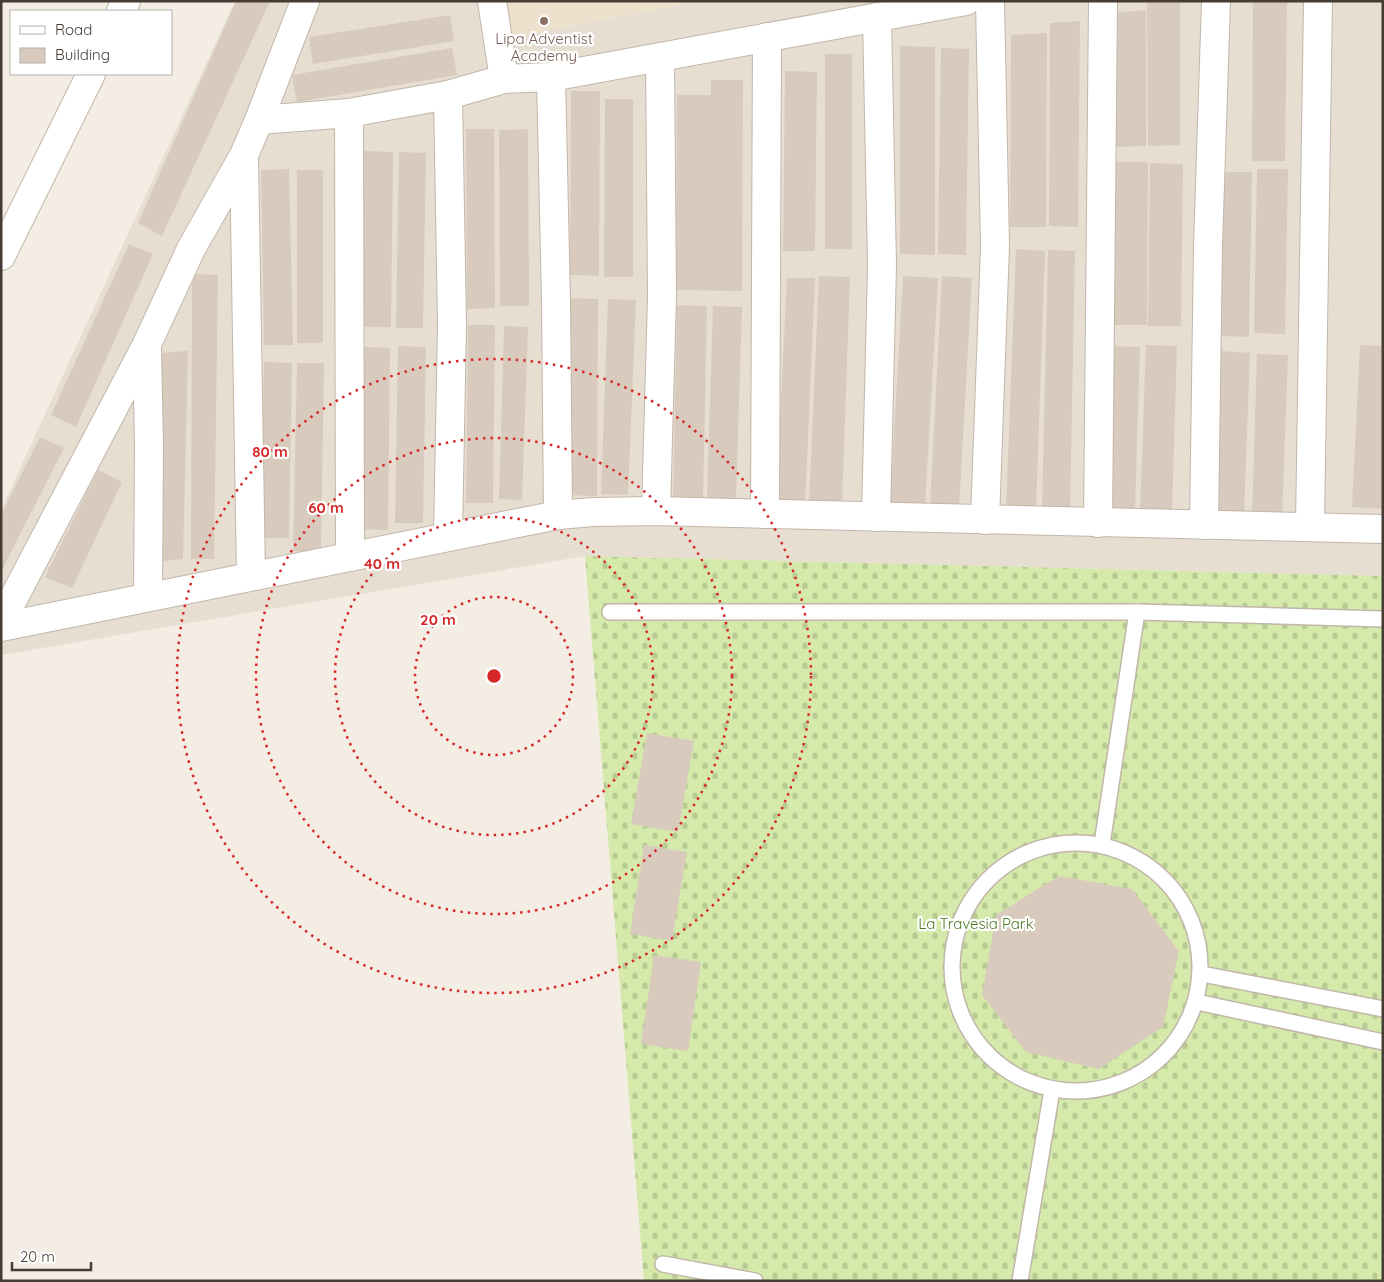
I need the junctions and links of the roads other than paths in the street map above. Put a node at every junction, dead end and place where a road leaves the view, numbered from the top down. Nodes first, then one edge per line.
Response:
1 (305, 1) edge
2 (492, 1) edge
3 (966, 1) edge
4 (990, 1) edge
5 (1103, 1) edge
6 (1216, 1) edge
7 (1318, 1) edge
8 (877, 18) junction
9 (767, 37) junction
10 (660, 57) junction
11 (91, 75) edge
12 (551, 76) junction
13 (504, 80) junction
14 (448, 95) junction
15 (349, 113) junction
16 (259, 120) junction
17 (244, 155) junction
18 (1, 256) edge
19 (147, 344) junction
20 (656, 512) junction
21 (765, 514) junction
22 (558, 515) junction
23 (876, 517) junction
24 (985, 520) junction
25 (1098, 523) junction
26 (1204, 525) junction
27 (1310, 527) junction
28 (1383, 529) edge
29 (448, 537) junction
30 (350, 557) junction
31 (251, 576) junction
32 (148, 597) junction
33 (610, 612) dead end
34 (1137, 612) junction
35 (1383, 619) edge
36 (1, 622) edge
37 (1, 626) edge
38 (1102, 844) junction
39 (1202, 974) junction
40 (1197, 1002) junction
41 (1383, 1009) edge
42 (1383, 1042) edge
43 (1052, 1090) junction
44 (663, 1264) dead end
45 (755, 1281) edge
46 (1020, 1281) edge

1 - 16 street
2 - 13 street
3 - 8 street
4 - 24 street
5 - 25 street
6 - 26 street
7 - 27 street
8 - 9 street
8 - 23 street
9 - 10 street
9 - 21 street
10 - 12 street
10 - 20 street
11 - 18 street
12 - 13 street
12 - 22 street
13 - 14 street
14 - 15 street
14 - 29 street
15 - 16 street
15 - 30 street
16 - 17 street
17 - 19 street
17 - 31 street
19 - 32 street
19 - 36 street
20 - 21 street
20 - 22 street
21 - 23 street
22 - 29 street
23 - 24 street
24 - 25 street
25 - 26 street
26 - 27 street
27 - 28 street
29 - 30 street
30 - 31 street
31 - 32 street
32 - 37 street
33 - 34 lane
34 - 35 lane
34 - 38 lane
38 - 39 lane
38 - 43 lane
39 - 40 lane
39 - 41 lane
40 - 42 lane
40 - 43 lane
43 - 46 lane
44 - 45 lane

